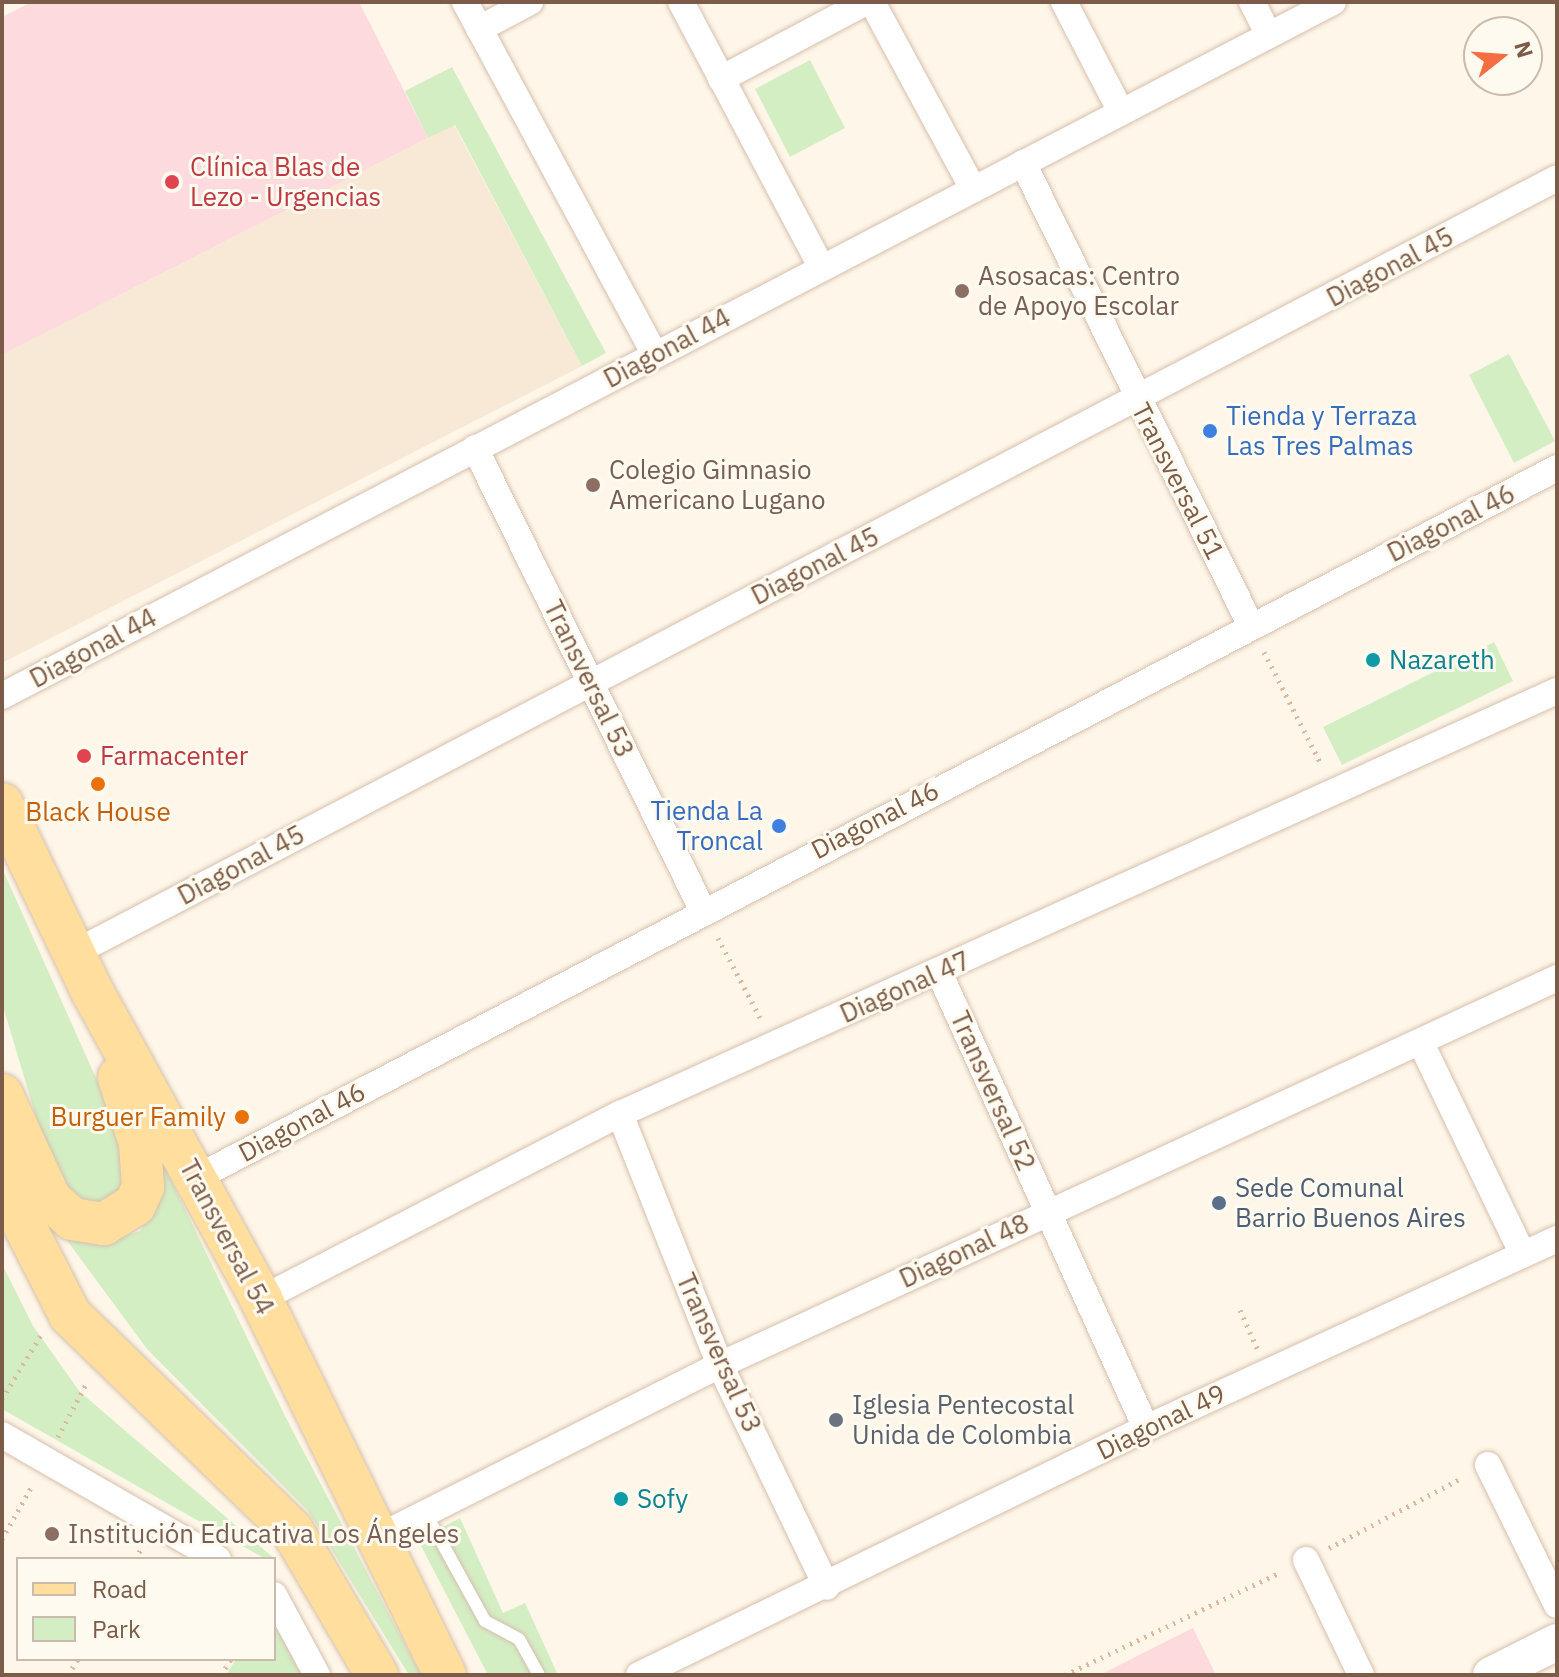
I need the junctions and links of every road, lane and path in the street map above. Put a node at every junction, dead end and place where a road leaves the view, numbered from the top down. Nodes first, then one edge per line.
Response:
1 (465, 2) edge
2 (530, 2) edge
3 (681, 2) edge
4 (869, 2) edge
5 (1064, 2) edge
6 (1252, 2) edge
7 (1333, 2) edge
8 (479, 29) junction
9 (1269, 35) junction
10 (721, 79) junction
11 (1121, 112) junction
12 (1023, 163) junction
13 (1557, 178) edge
14 (973, 189) junction
15 (822, 268) junction
16 (655, 355) junction
17 (1137, 401) junction
18 (475, 448) junction
19 (1557, 468) edge
20 (1251, 626) junction
21 (590, 681) junction
22 (1557, 691) edge
23 (2, 696) edge
24 (1337, 796) junction
25 (2, 804) edge
26 (702, 909) junction
27 (74, 953) junction
28 (939, 972) junction
29 (1557, 978) edge
30 (92, 991) junction
31 (1421, 1043) junction
32 (775, 1045) junction
33 (2, 1095) edge
34 (620, 1114) junction
35 (2, 1156) edge
36 (196, 1178) junction
37 (1048, 1212) junction
38 (1557, 1239) edge
39 (1523, 1255) junction
40 (261, 1299) junction
41 (1240, 1310) dead end
42 (70, 1315) junction
43 (108, 1355) junction
44 (720, 1365) junction
45 (1267, 1370) junction
46 (2, 1399) edge
47 (1146, 1428) junction
48 (2, 1435) edge
49 (47, 1460) junction
50 (1488, 1465) joint
51 (426, 1514) junction
52 (378, 1537) junction
53 (2, 1539) edge
54 (215, 1557) edge
55 (1306, 1560) junction
56 (827, 1587) junction
57 (276, 1599) edge
58 (1557, 1605) edge
59 (1557, 1642) edge
60 (317, 1675) edge
61 (377, 1675) edge
62 (445, 1675) edge
63 (539, 1675) edge
64 (639, 1675) edge
65 (1065, 1675) edge
66 (1361, 1675) edge
67 (1491, 1675) edge

1 - 8 street
2 - 8 street
3 - 10 street
4 - 10 street
4 - 14 street
5 - 11 street
6 - 9 street
7 - 9 street, Diagonal 44
8 - 16 street
9 - 11 street, Diagonal 44
10 - 15 street
11 - 12 street, Diagonal 44
12 - 14 street, Diagonal 44
12 - 17 street, Transversal 51
13 - 17 street, Diagonal 45
14 - 15 street, Diagonal 44
15 - 16 street, Diagonal 44
16 - 18 street, Diagonal 44
17 - 20 street, Transversal 51
17 - 21 street, Diagonal 45
18 - 21 street, Transversal 53
18 - 23 street, Diagonal 44
19 - 20 street, Diagonal 46
20 - 24 path
20 - 26 street, Diagonal 46
21 - 26 street, Transversal 53
21 - 27 street, Diagonal 45
22 - 24 street, Diagonal 47
24 - 28 street, Diagonal 47
25 - 27 main road, Transversal 54
26 - 32 path
26 - 36 street, Diagonal 46
27 - 30 main road, Transversal 54
28 - 32 street, Diagonal 47
28 - 37 street, Transversal 52
29 - 31 street, Diagonal 48
30 - 33 main road
30 - 36 main road, Transversal 54
31 - 37 street, Diagonal 48
31 - 39 street
32 - 34 street, Diagonal 47
34 - 40 street, Diagonal 47
34 - 44 street, Transversal 53
35 - 42 main road
36 - 40 main road, Transversal 54
37 - 44 street, Diagonal 48
37 - 47 street, Transversal 52
38 - 39 street, Diagonal 49
39 - 45 street, Diagonal 49
40 - 52 main road, Transversal 54
41 - 45 path
42 - 43 main road
42 - 46 path
43 - 49 path
43 - 61 main road
44 - 51 street, Diagonal 48
44 - 56 street, Transversal 53
45 - 47 street, Diagonal 49
47 - 56 street, Diagonal 49
48 - 49 street
49 - 53 path
49 - 54 street
50 - 55 path
50 - 58 street
51 - 52 street, Diagonal 48
51 - 63 lane
52 - 62 main road, Transversal 54
55 - 65 path
55 - 66 street
56 - 64 street, Diagonal 49
57 - 60 street
59 - 67 street

